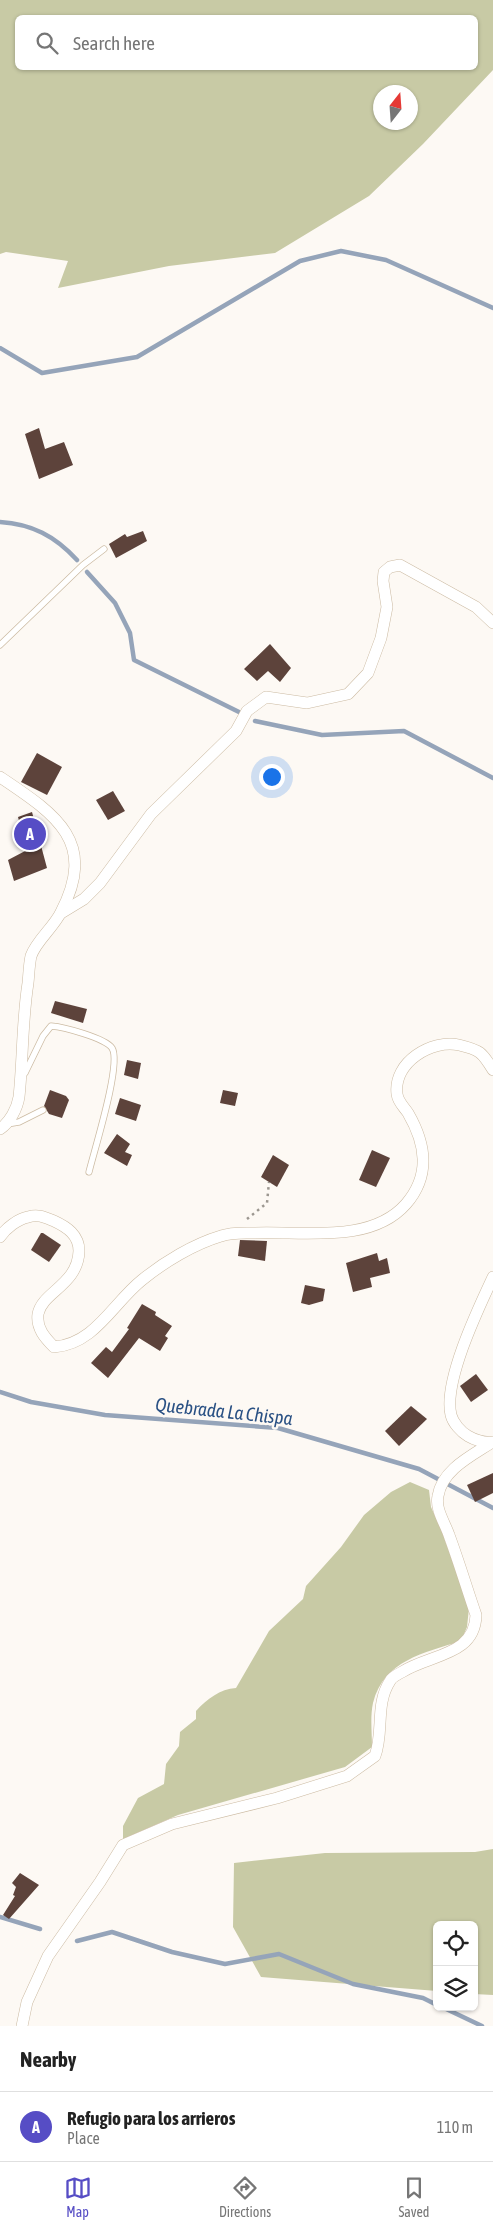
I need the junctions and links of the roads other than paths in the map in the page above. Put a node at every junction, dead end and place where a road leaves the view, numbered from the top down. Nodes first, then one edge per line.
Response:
1 (104, 549) dead end
2 (493, 623) edge
3 (0, 645) edge
4 (0, 777) edge
5 (61, 913) junction
6 (493, 1070) edge
7 (21, 1082) junction
8 (43, 1110) dead end
9 (3, 1127) edge
10 (89, 1172) dead end
11 (0, 1237) edge
12 (493, 1277) edge
13 (492, 1443) edge
14 (22, 2026) edge

1 - 3 lane
2 - 5 street
4 - 5 street
5 - 7 street
6 - 11 street
7 - 9 street
7 - 10 lane
8 - 9 lane
12 - 13 street
13 - 14 street

